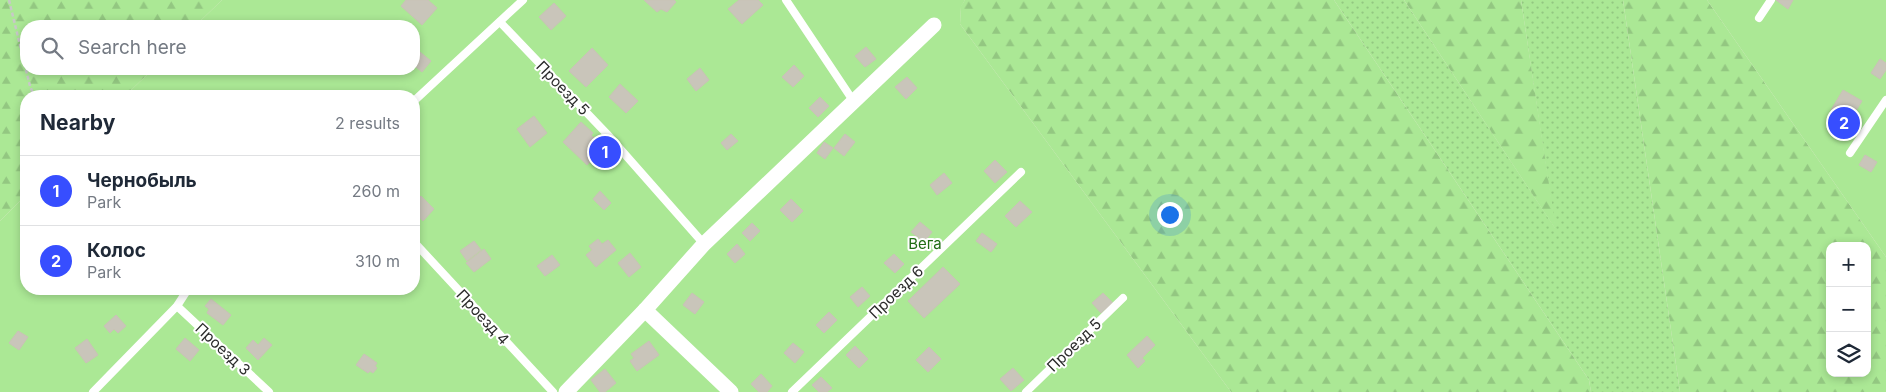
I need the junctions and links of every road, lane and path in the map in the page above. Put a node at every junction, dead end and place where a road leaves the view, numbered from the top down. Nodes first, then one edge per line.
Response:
1 (9, 0) edge
2 (523, 0) edge
3 (786, 0) edge
4 (1771, 0) edge
5 (1759, 18) dead end
6 (500, 22) junction
7 (934, 25) dead end
8 (19, 45) joint
9 (20, 49) edge
10 (27, 75) edge
11 (32, 90) edge
12 (420, 95) edge
13 (1886, 100) edge
14 (854, 102) junction
15 (1850, 152) dead end
16 (1021, 172) dead end
17 (704, 244) junction
18 (420, 248) edge
19 (184, 295) edge
20 (1123, 298) dead end
21 (177, 306) junction
22 (645, 310) junction
23 (93, 392) edge
24 (269, 392) edge
25 (553, 392) edge
26 (566, 392) edge
27 (730, 392) edge
28 (792, 392) edge
29 (1026, 392) edge

1 - 8 path
2 - 6 lane
3 - 14 lane
4 - 5 lane
6 - 12 lane
6 - 17 lane, Проезд 5
7 - 14 street
8 - 9 path
10 - 11 path
13 - 15 lane
14 - 17 street
16 - 28 lane, Проезд 6
17 - 22 street
18 - 25 lane, Проезд 4
19 - 21 lane
20 - 29 lane, Проезд 5
21 - 23 lane
21 - 24 lane, Проезд 3
22 - 26 street
22 - 27 street

